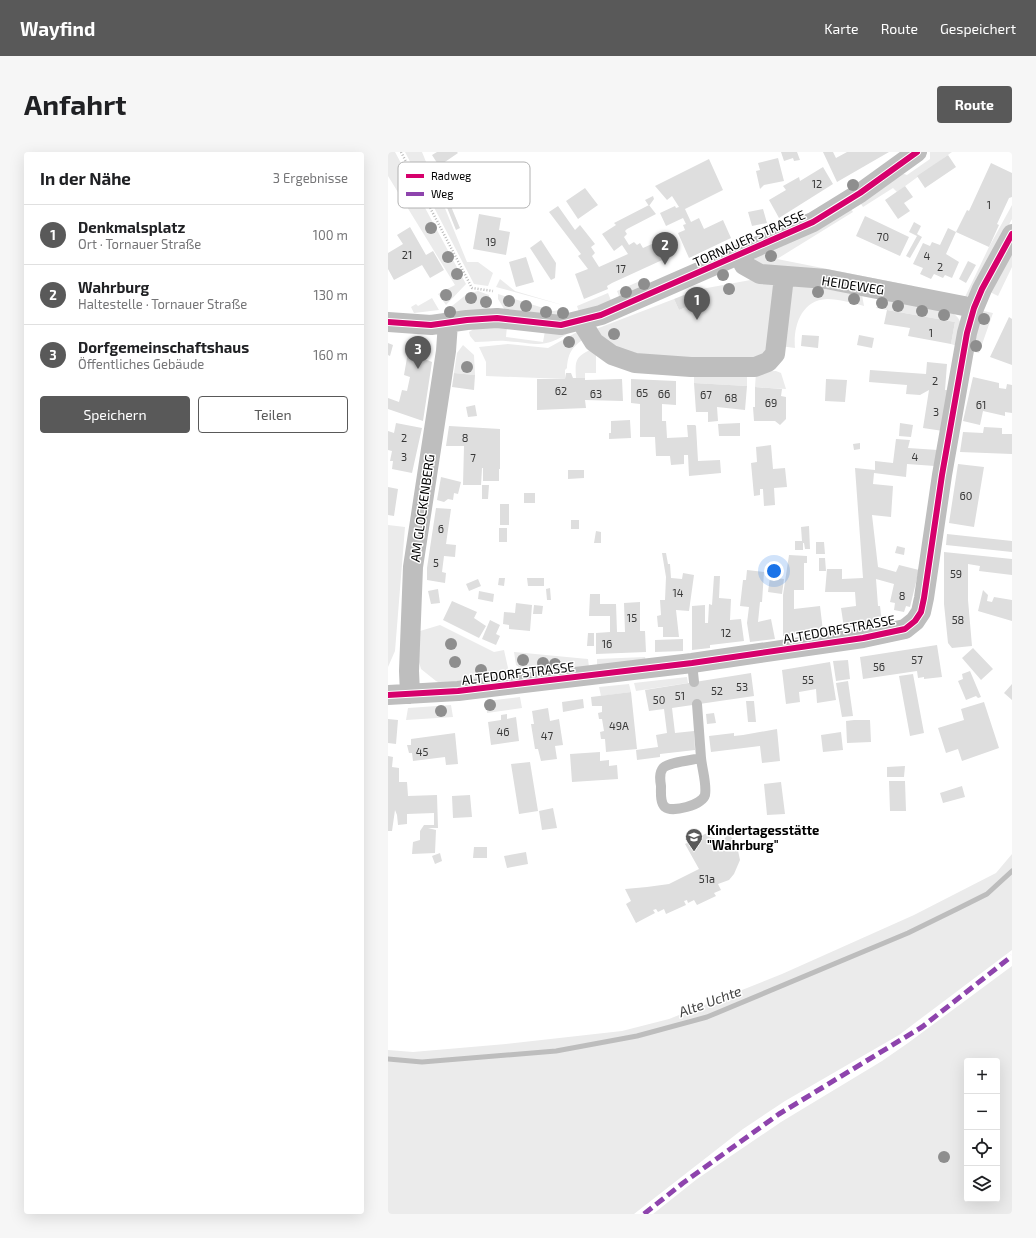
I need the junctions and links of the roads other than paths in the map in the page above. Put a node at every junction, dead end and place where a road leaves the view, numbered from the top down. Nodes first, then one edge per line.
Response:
1 (917, 152) edge
2 (1012, 234) edge
3 (739, 254) junction
4 (784, 277) junction
5 (974, 308) junction
6 (581, 321) junction
7 (388, 322) edge
8 (448, 323) junction
9 (410, 694) junction
10 (388, 695) edge
11 (697, 704) dead end
12 (701, 758) junction

1 - 3 street, TORNAUER STRASSE
2 - 5 street, ALTEDORFSTRASSE
3 - 4 street, HEIDEWEG
3 - 6 street, TORNAUER STRASSE
4 - 5 street, HEIDEWEG
4 - 6 street
5 - 9 street, ALTEDORFSTRASSE
6 - 8 street, TORNAUER STRASSE
7 - 8 street, TORNAUER STRASSE
8 - 9 street, AM GLOCKENBERG
9 - 10 street, ALTEDORFSTRASSE
11 - 12 lane
12 - 12 lane

